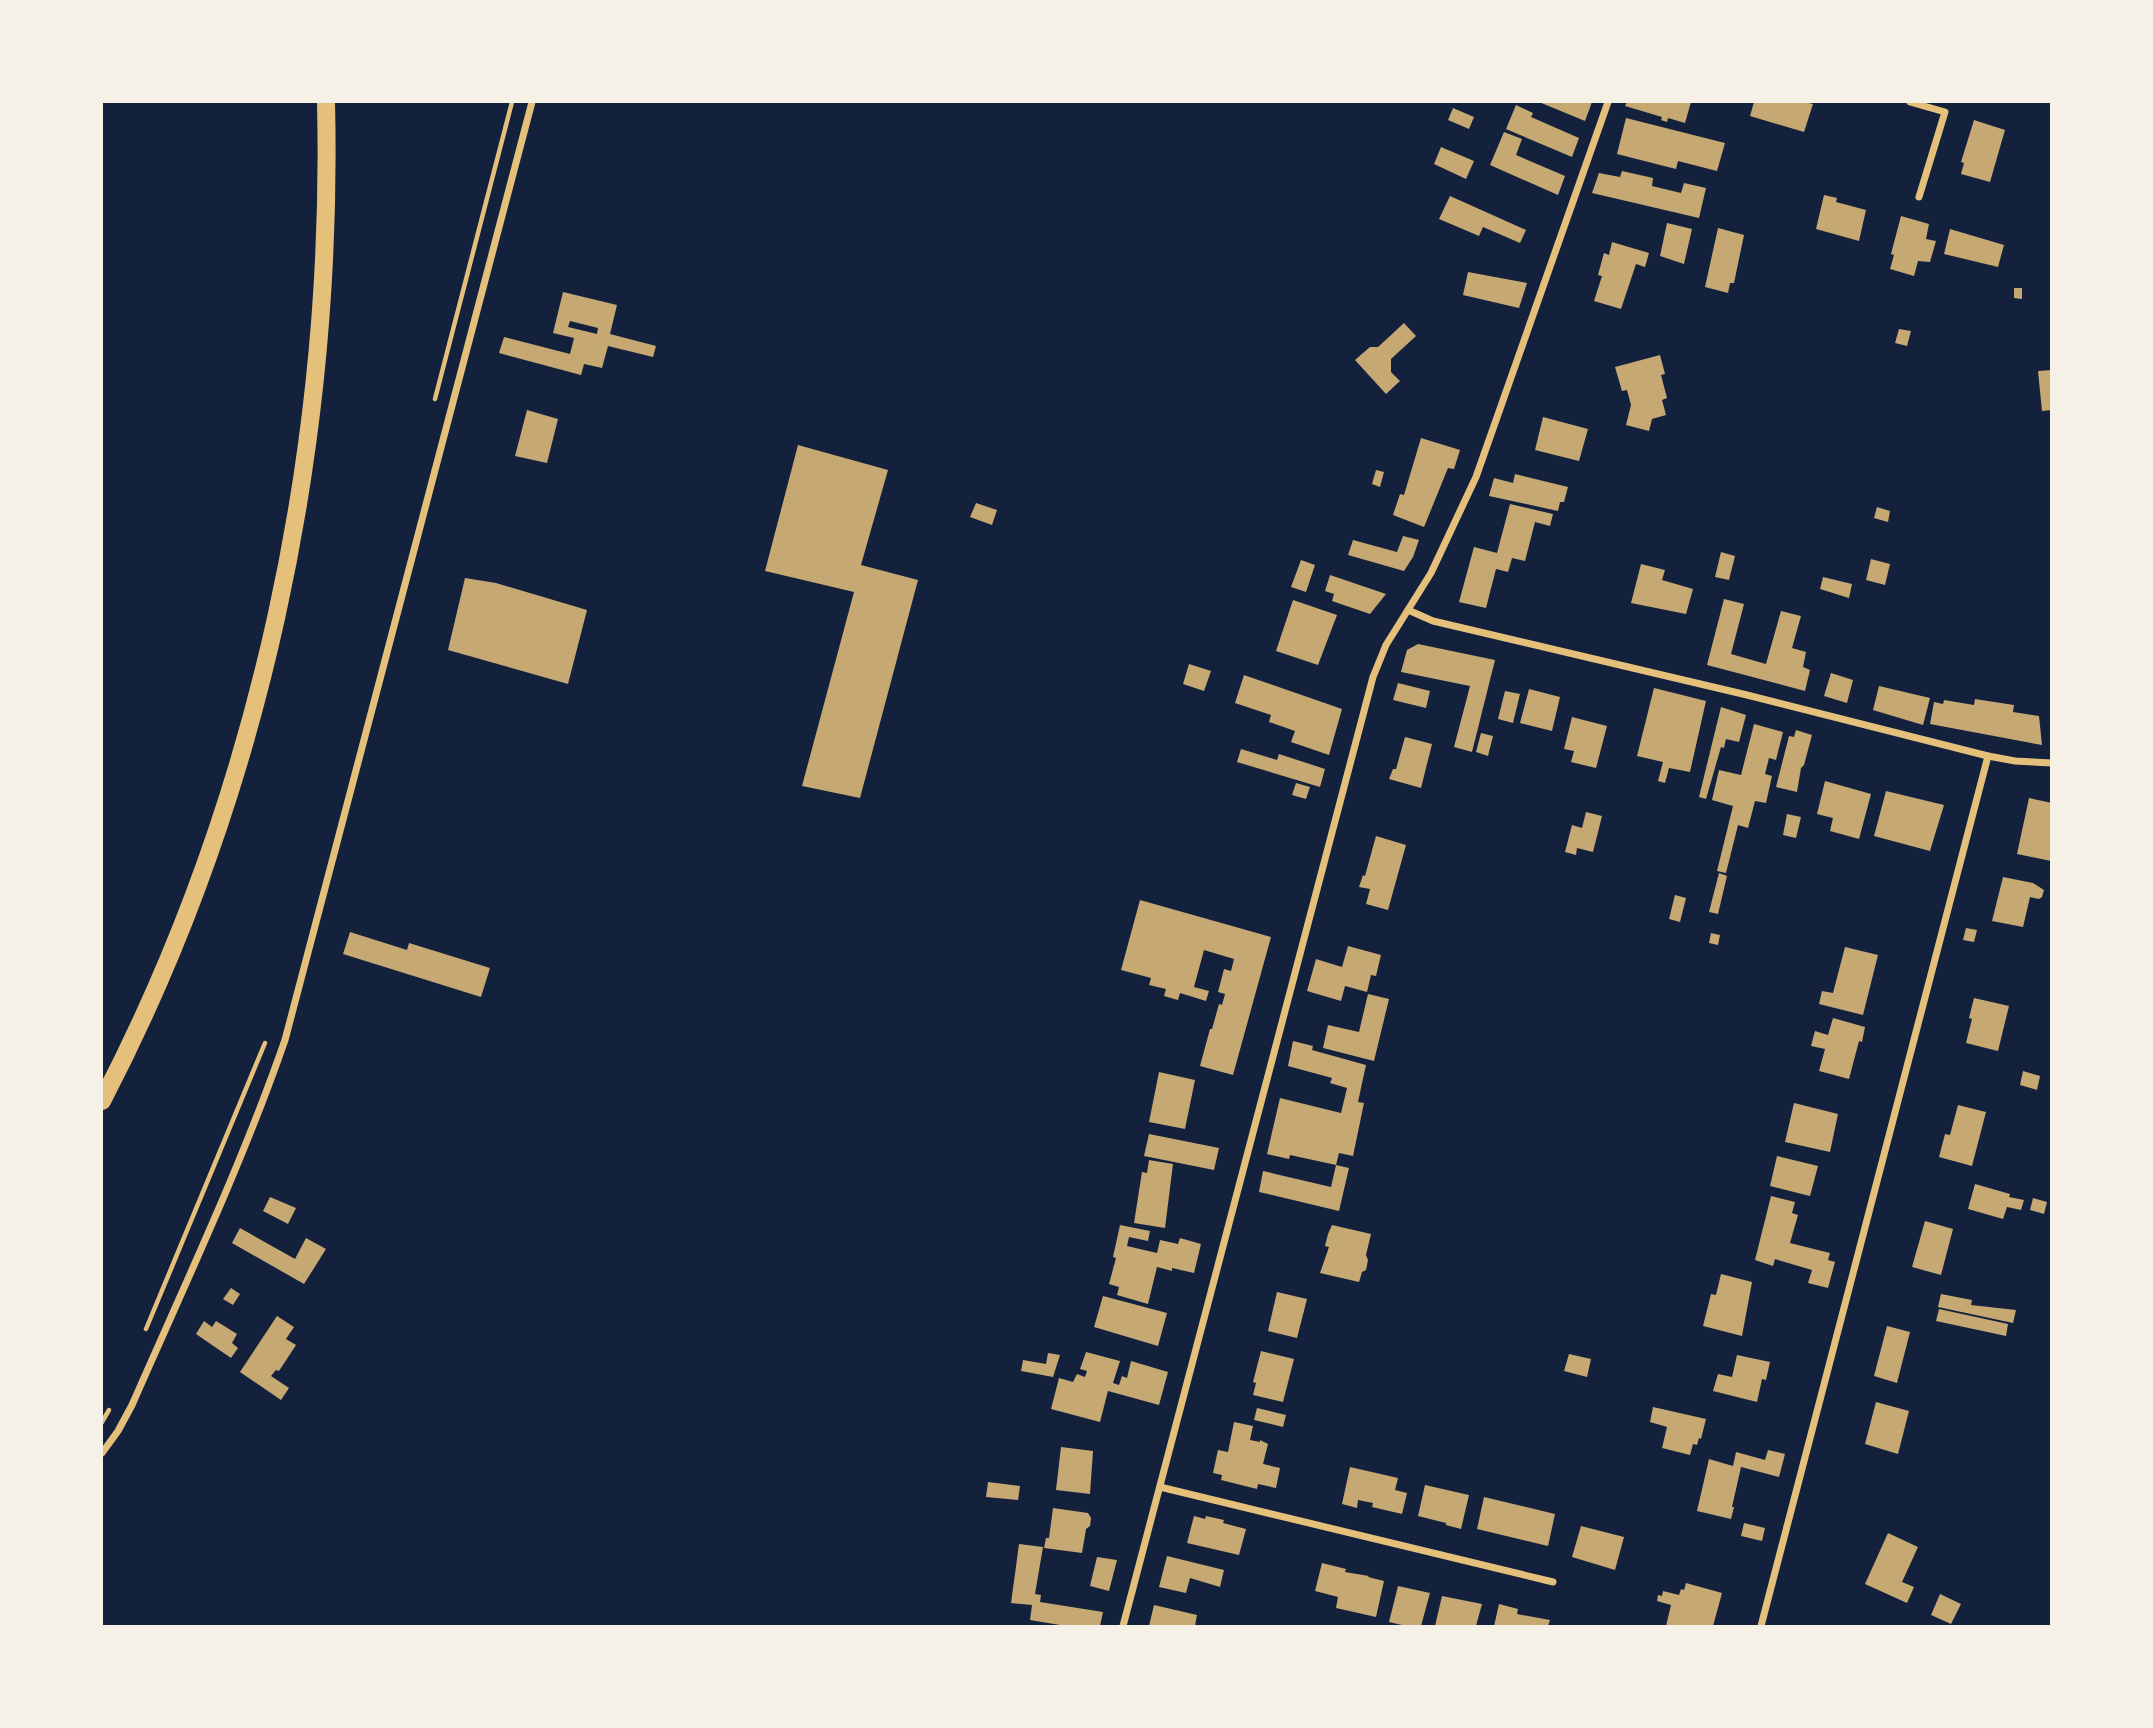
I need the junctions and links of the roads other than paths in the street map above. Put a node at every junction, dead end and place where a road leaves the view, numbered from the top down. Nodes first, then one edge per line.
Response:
1 (326, 102) edge
2 (532, 102) edge
3 (1608, 102) edge
4 (1910, 102) edge
5 (1919, 197) dead end
6 (1408, 610) junction
7 (1988, 756) junction
8 (2052, 763) edge
9 (102, 1101) edge
10 (102, 1453) edge
11 (1160, 1487) junction
12 (1553, 1582) dead end
13 (1123, 1626) edge
14 (1761, 1626) edge

1 - 9 main road
2 - 10 street
3 - 6 street
4 - 5 street
6 - 7 street
6 - 11 street
7 - 8 street
7 - 14 street
11 - 12 street
11 - 13 street

